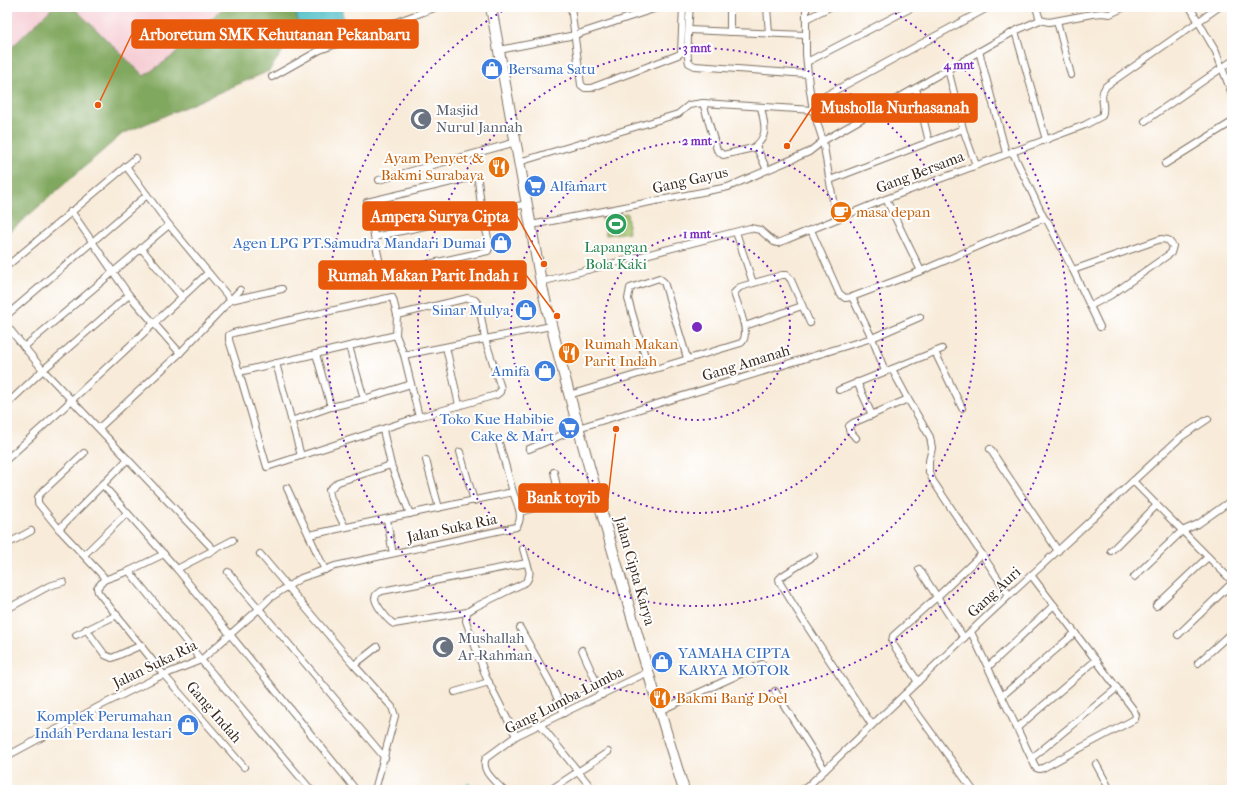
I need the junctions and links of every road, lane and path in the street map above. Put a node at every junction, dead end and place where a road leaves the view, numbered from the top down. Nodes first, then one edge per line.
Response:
1 (437, 7) edge
2 (491, 7) edge
3 (570, 7) edge
4 (660, 7) edge
5 (683, 7) edge
6 (690, 7) edge
7 (730, 7) edge
8 (767, 7) edge
9 (806, 7) edge
10 (830, 7) edge
11 (913, 7) edge
12 (989, 7) edge
13 (1036, 7) edge
14 (1125, 7) edge
15 (1190, 7) edge
16 (1218, 7) edge
17 (1102, 10) edge
18 (806, 20) junction
19 (1040, 20) junction
20 (1057, 21) junction
21 (1197, 21) junction
22 (689, 30) junction
23 (1015, 31) junction
24 (730, 32) junction
25 (769, 34) junction
26 (576, 35) junction
27 (806, 35) junction
28 (499, 50) junction
29 (980, 51) junction
30 (1232, 61) edge
31 (807, 62) junction
32 (948, 69) junction
33 (1222, 69) junction
34 (808, 74) junction
35 (1071, 75) dead end
36 (272, 77) dead end
37 (916, 88) junction
38 (1232, 94) edge
39 (703, 103) junction
40 (761, 107) junction
41 (813, 107) junction
42 (1145, 121) dead end
43 (1232, 122) edge
44 (963, 129) junction
45 (1046, 140) junction
46 (516, 142) junction
47 (823, 142) junction
48 (929, 142) junction
49 (756, 146) junction
50 (1009, 152) junction
51 (136, 158) dead end
52 (519, 162) junction
53 (1165, 164) dead end
54 (976, 165) junction
55 (126, 166) junction
56 (767, 170) junction
57 (379, 180) dead end
58 (830, 180) junction
59 (147, 195) junction
60 (886, 199) junction
61 (527, 204) junction
62 (71, 211) junction
63 (482, 214) junction
64 (836, 218) junction
65 (1044, 218) junction
66 (169, 225) junction
67 (531, 225) junction
68 (811, 230) junction
69 (736, 232) junction
70 (374, 237) junction
71 (92, 242) junction
72 (141, 248) junction
73 (7, 266) edge
74 (1073, 270) junction
75 (921, 271) junction
76 (113, 272) junction
77 (208, 273) junction
78 (541, 282) junction
79 (753, 283) junction
80 (282, 288) dead end
81 (240, 290) dead end
82 (129, 295) junction
83 (182, 297) junction
84 (852, 297) junction
85 (231, 300) junction
86 (802, 306) junction
87 (1090, 306) junction
88 (7, 315) edge
89 (397, 315) junction
90 (920, 317) dead end
91 (154, 323) junction
92 (810, 323) dead end
93 (7, 326) edge
94 (551, 326) junction
95 (744, 326) junction
96 (1100, 327) dead end
97 (396, 335) junction
98 (872, 338) junction
99 (485, 339) junction
100 (349, 346) junction
101 (24, 347) junction
102 (446, 347) junction
103 (942, 349) dead end
104 (935, 352) junction
105 (180, 353) junction
106 (316, 354) junction
107 (404, 355) junction
108 (687, 358) junction
109 (276, 363) junction
110 (892, 368) junction
111 (43, 370) junction
112 (648, 370) junction
113 (885, 371) junction
114 (239, 372) junction
115 (857, 382) junction
116 (411, 384) junction
117 (839, 390) dead end
118 (569, 395) junction
119 (364, 398) junction
120 (908, 399) junction
121 (72, 400) junction
122 (7, 404) edge
123 (459, 405) junction
124 (331, 407) junction
125 (962, 408) dead end
126 (872, 415) junction
127 (419, 417) junction
128 (1208, 419) dead end
129 (291, 421) junction
130 (99, 428) junction
131 (578, 428) junction
132 (383, 430) junction
133 (856, 438) dead end
134 (498, 440) dead end
135 (529, 449) dead end
136 (990, 449) dead end
137 (460, 452) dead end
138 (84, 453) dead end
139 (301, 456) junction
140 (7, 459) edge
141 (128, 459) junction
142 (426, 460) dead end
143 (391, 465) junction
144 (554, 472) dead end
145 (1133, 481) junction
146 (102, 484) junction
147 (287, 488) dead end
148 (513, 492) junction
149 (597, 493) junction
150 (1232, 500) edge
151 (474, 501) junction
152 (560, 501) junction
153 (1157, 505) junction
154 (439, 508) junction
155 (520, 512) junction
156 (127, 513) junction
157 (410, 514) junction
158 (387, 519) junction
159 (345, 527) junction
160 (59, 529) junction
161 (31, 531) dead end
162 (1182, 531) junction
163 (309, 535) junction
164 (233, 540) dead end
165 (7, 544) edge
166 (392, 549) dead end
167 (523, 549) dead end
168 (214, 550) junction
169 (1058, 550) junction
170 (1111, 550) dead end
171 (164, 554) junction
172 (260, 554) dead end
173 (982, 554) junction
174 (84, 555) junction
175 (814, 556) dead end
176 (1208, 557) junction
177 (527, 563) junction
178 (177, 568) junction
179 (325, 570) junction
180 (919, 570) dead end
181 (129, 571) junction
182 (228, 572) dead end
183 (1032, 575) junction
184 (1134, 577) dead end
185 (104, 580) junction
186 (62, 582) dead end
187 (1232, 582) edge
188 (287, 586) junction
189 (1009, 596) junction
190 (937, 597) junction
191 (1054, 605) junction
192 (1156, 606) dead end
193 (7, 609) edge
194 (259, 609) junction
195 (467, 612) junction
196 (117, 615) junction
197 (520, 628) dead end
198 (86, 629) junction
199 (971, 632) junction
200 (1075, 632) junction
201 (1232, 632) edge
202 (76, 634) dead end
203 (230, 634) junction
204 (1178, 635) dead end
205 (964, 638) junction
206 (142, 646) junction
207 (377, 647) dead end
208 (582, 650) dead end
209 (201, 660) junction
210 (1096, 660) junction
211 (1198, 663) dead end
212 (762, 664) dead end
213 (354, 665) junction
214 (988, 667) junction
215 (648, 672) junction
216 (164, 675) junction
217 (489, 682) junction
218 (918, 682) junction
219 (1117, 688) junction
220 (775, 691) dead end
221 (455, 692) dead end
222 (602, 695) junction
223 (904, 695) junction
224 (1002, 696) junction
225 (659, 710) junction
226 (564, 713) junction
227 (540, 724) junction
228 (872, 725) junction
229 (1017, 728) junction
230 (516, 736) junction
231 (608, 752) dead end
232 (7, 756) edge
233 (385, 758) junction
234 (1032, 758) junction
235 (1096, 764) dead end
236 (244, 767) dead end
237 (825, 770) junction
238 (578, 771) junction
239 (309, 789) edge
240 (356, 790) edge
241 (375, 790) edge
242 (503, 790) edge
243 (550, 790) edge
244 (593, 790) edge
245 (684, 790) edge
246 (802, 790) edge
247 (973, 790) edge
248 (1110, 790) edge

1 - 36 street
2 - 28 main road, Jalan Cipta Karya
3 - 26 street
4 - 26 street
5 - 26 street
6 - 22 street
7 - 24 street
8 - 25 street
9 - 18 street
10 - 18 street
11 - 31 street
12 - 41 street
13 - 19 street
14 - 17 street, Gang Gayus
15 - 21 street
16 - 21 street, Gang Bersama
17 - 20 street, Gang Gayus
18 - 27 street
19 - 20 street, Gang Gayus
19 - 23 street, Gang Gayus
20 - 35 street
21 - 33 street
21 - 45 street, Gang Bersama
22 - 24 street
22 - 34 street
23 - 29 street, Gang Gayus
23 - 45 street
24 - 25 street
25 - 27 street
26 - 28 street
27 - 31 street
28 - 46 main road, Jalan Cipta Karya
29 - 32 street, Gang Gayus
29 - 50 street
30 - 33 street
31 - 34 street
32 - 37 street, Gang Gayus
32 - 44 street
33 - 38 street
33 - 42 street
34 - 41 street
37 - 47 street, Gang Gayus
37 - 48 street
39 - 40 street
39 - 49 street
39 - 52 street
40 - 41 street
40 - 49 street
41 - 47 street
43 - 53 street
44 - 48 street
44 - 54 street
45 - 50 street, Gang Bersama
46 - 52 main road, Jalan Cipta Karya
46 - 57 street
47 - 56 street, Gang Gayus
47 - 58 street
48 - 58 street
49 - 56 street
50 - 54 street, Gang Bersama
50 - 65 street
51 - 55 street
52 - 61 main road, Jalan Cipta Karya
54 - 60 street, Gang Bersama
55 - 59 street
55 - 62 street
56 - 67 street, Gang Gayus
58 - 64 street
59 - 66 street
59 - 71 street
60 - 64 street, Gang Bersama
60 - 75 street
61 - 63 street
61 - 67 main road, Jalan Cipta Karya
62 - 71 street
62 - 73 street
63 - 70 street
63 - 70 street
63 - 70 street
64 - 68 street, Gang Bersama
65 - 74 street
65 - 75 street
66 - 72 street
66 - 77 street
67 - 78 main road, Jalan Cipta Karya
68 - 69 street, Gang Bersama
68 - 84 street
69 - 78 street, Gang Bersama
69 - 79 street
71 - 76 street
71 - 88 street
72 - 76 street
72 - 83 street
74 - 87 street
74 - 87 street
75 - 84 street
76 - 82 street
76 - 101 street
77 - 83 street
77 - 85 street
78 - 94 main road, Jalan Cipta Karya
79 - 86 street
79 - 95 street
80 - 85 street
81 - 85 street
82 - 91 street
82 - 111 street
83 - 91 street
84 - 98 street
85 - 105 street
86 - 92 street
86 - 95 street
87 - 96 street
89 - 97 street
89 - 99 street
89 - 114 street
90 - 98 street, Gang Amanah
91 - 105 street
91 - 121 street
93 - 101 street
94 - 99 street
94 - 118 main road, Jalan Cipta Karya
95 - 108 street
97 - 100 street
97 - 107 street
98 - 113 street
98 - 131 street, Gang Amanah
99 - 102 street
99 - 123 street
100 - 106 street
100 - 119 street
101 - 111 street
102 - 107 street
102 - 123 street
103 - 104 street
104 - 110 street
104 - 125 street
105 - 130 street
106 - 109 street
106 - 124 street
107 - 116 street
108 - 112 street
108 - 112 street
109 - 114 street
109 - 129 street
110 - 113 street
110 - 120 street
111 - 121 street
111 - 122 street
112 - 118 street
113 - 115 street
114 - 139 street
115 - 117 street
115 - 126 street
116 - 119 street
116 - 127 street
118 - 131 main road, Jalan Cipta Karya
119 - 124 street
120 - 126 street
120 - 173 street
121 - 130 street
121 - 140 street
123 - 127 street
124 - 129 street
126 - 133 street
127 - 132 street
128 - 145 street, Gang Auri
129 - 139 street
130 - 141 street
131 - 135 street, Gang Amanah
131 - 149 main road, Jalan Cipta Karya
132 - 139 street
132 - 143 street
134 - 148 street
136 - 169 street
137 - 151 street
138 - 160 street
141 - 146 street
141 - 168 street
142 - 154 street
143 - 157 street
143 - 159 street
144 - 152 street
145 - 153 street
145 - 169 street, Gang Auri
146 - 156 street
146 - 160 street
147 - 163 street
148 - 151 street
148 - 155 street
149 - 152 street
149 - 215 main road, Jalan Cipta Karya
150 - 162 street
151 - 154 street
152 - 155 street
153 - 162 street
153 - 170 street
154 - 157 street
155 - 179 street, Jalan Suka Ria
156 - 171 street
156 - 174 street
157 - 158 street
158 - 159 street
158 - 166 street
159 - 163 street
160 - 174 street
161 - 165 street
162 - 176 street
162 - 184 street
163 - 179 street
164 - 168 street
167 - 177 street
168 - 178 street
169 - 183 street, Gang Auri
171 - 178 street
171 - 181 street
172 - 188 street
173 - 189 street
173 - 190 street
174 - 185 street
175 - 228 street
176 - 187 street
176 - 192 street
177 - 195 street
177 - 195 street
178 - 203 street
179 - 188 street, Jalan Suka Ria
180 - 190 street
181 - 185 street
181 - 209 street
182 - 194 street
183 - 189 street, Gang Auri
183 - 191 street
185 - 196 street, Gang Indah
186 - 193 street
187 - 204 street
188 - 194 street, Jalan Suka Ria
188 - 213 street
189 - 199 street, Gang Auri
190 - 205 street
190 - 218 street
191 - 200 street
191 - 214 street
194 - 203 street, Jalan Suka Ria
194 - 233 street
195 - 217 street
196 - 198 street
196 - 206 street, Gang Indah
197 - 226 street
198 - 202 street
198 - 206 street
199 - 205 street, Gang Auri
199 - 214 street
200 - 210 street
200 - 224 street
201 - 211 street
203 - 209 street, Jalan Suka Ria
203 - 240 street
205 - 218 street, Gang Auri
206 - 216 street, Gang Indah
207 - 213 street
208 - 222 street
209 - 216 street, Jalan Suka Ria
209 - 239 street
210 - 219 street
210 - 229 street
212 - 225 street
213 - 233 street
214 - 224 street
215 - 222 street, Gang Lumba-Lumba
215 - 225 main road, Jalan Cipta Karya
216 - 232 street, Jalan Suka Ria
216 - 236 street, Gang Indah
217 - 221 street
217 - 230 street
218 - 223 street, Gang Auri
219 - 234 street
219 - 234 street
220 - 237 street
222 - 226 street, Gang Lumba-Lumba
223 - 228 street, Gang Auri
223 - 247 street
224 - 229 street
225 - 245 main road, Jalan Cipta Karya
226 - 227 street, Gang Lumba-Lumba
227 - 230 street, Gang Lumba-Lumba
227 - 238 street
228 - 237 street, Gang Auri
229 - 234 street
230 - 242 street, Gang Lumba-Lumba
231 - 238 street
233 - 241 street
235 - 248 street
237 - 246 street, Gang Auri
238 - 243 street
238 - 244 street

